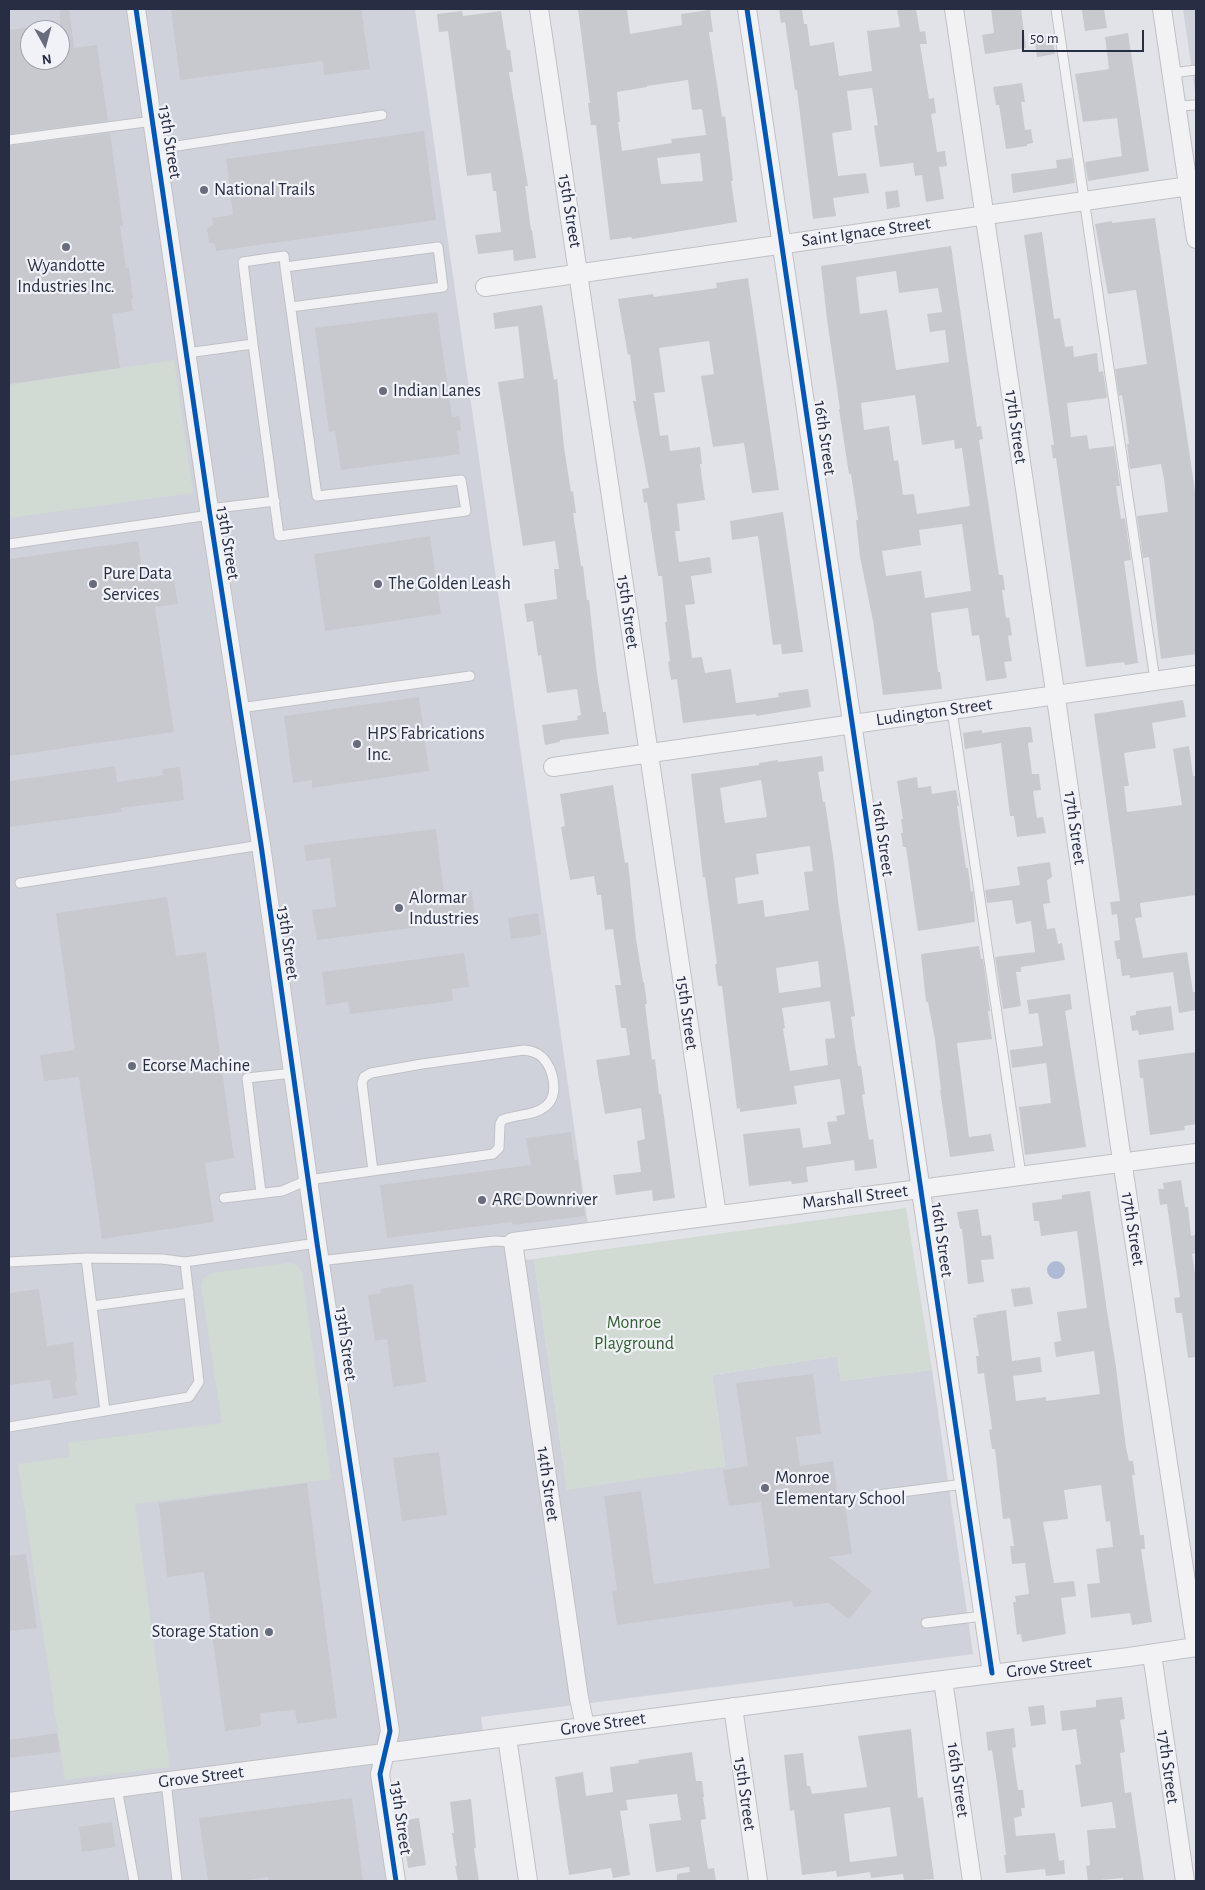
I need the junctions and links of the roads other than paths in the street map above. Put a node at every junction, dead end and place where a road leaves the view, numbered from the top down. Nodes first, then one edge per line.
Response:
1 (136, 9) edge
2 (539, 9) edge
3 (747, 9) edge
4 (954, 9) edge
5 (1056, 9) edge
6 (1162, 9) edge
7 (1196, 70) edge
8 (1172, 73) junction
9 (1196, 105) edge
10 (1177, 106) junction
11 (382, 115) dead end
12 (153, 120) junction
13 (9, 140) edge
14 (157, 149) junction
15 (1189, 186) junction
16 (1085, 201) junction
17 (985, 215) junction
18 (1196, 239) edge
19 (782, 244) junction
20 (285, 267) junction
21 (579, 273) junction
22 (485, 287) dead end
23 (291, 307) junction
24 (253, 344) junction
25 (187, 353) junction
26 (275, 501) junction
27 (209, 512) junction
28 (9, 544) edge
29 (1196, 675) edge
30 (470, 676) dead end
31 (1155, 680) junction
32 (1056, 695) junction
33 (240, 708) junction
34 (952, 710) junction
35 (853, 724) junction
36 (649, 753) junction
37 (553, 766) dead end
38 (261, 845) junction
39 (20, 883) dead end
40 (293, 1072) junction
41 (1196, 1153) edge
42 (1123, 1163) junction
43 (373, 1171) junction
44 (1020, 1176) junction
45 (308, 1180) junction
46 (921, 1189) junction
47 (261, 1194) junction
48 (224, 1198) dead end
49 (717, 1215) junction
50 (513, 1242) junction
51 (317, 1243) junction
52 (86, 1258) junction
53 (319, 1261) junction
54 (9, 1262) edge
55 (185, 1262) junction
56 (189, 1293) junction
57 (92, 1306) junction
58 (105, 1411) junction
59 (9, 1427) edge
60 (964, 1484) junction
61 (862, 1497) dead end
62 (983, 1616) junction
63 (926, 1623) dead end
64 (1196, 1647) edge
65 (1152, 1654) junction
66 (992, 1673) junction
67 (943, 1680) junction
68 (733, 1707) junction
69 (585, 1726) junction
70 (507, 1737) junction
71 (385, 1753) junction
72 (166, 1782) junction
73 (118, 1788) junction
74 (9, 1802) edge
75 (134, 1881) edge
76 (177, 1881) edge
77 (396, 1881) edge
78 (528, 1881) edge
79 (758, 1881) edge
80 (972, 1881) edge
81 (1185, 1881) edge

1 - 12 street, 13th Street
2 - 21 street, 15th Street
3 - 19 street, 16th Street
4 - 17 street, 17th Street
5 - 16 lane
6 - 8 street
7 - 8 lane
8 - 10 street
9 - 10 lane
10 - 15 street
11 - 14 lane
12 - 13 lane
12 - 14 street, 13th Street
14 - 25 street, 13th Street
15 - 16 street, Saint Ignace Street
15 - 18 street
16 - 17 street, Saint Ignace Street
16 - 31 lane
17 - 19 street, Saint Ignace Street
17 - 32 street, 17th Street
19 - 21 street, Saint Ignace Street
19 - 35 street, 16th Street
20 - 23 lane
20 - 23 lane
20 - 24 lane
21 - 22 street, Saint Ignace Street
21 - 36 street, 15th Street
23 - 26 lane
24 - 25 lane
24 - 26 lane
25 - 27 street, 13th Street
26 - 27 lane
27 - 28 lane
27 - 33 street, 13th Street
29 - 31 street, Ludington Street
30 - 33 lane
31 - 32 street, Ludington Street
32 - 34 street, Ludington Street
32 - 42 street, 17th Street
33 - 38 street, 13th Street
34 - 35 street, Ludington Street
34 - 44 lane
35 - 36 street, Ludington Street
35 - 46 street, 16th Street
36 - 37 street, Ludington Street
36 - 49 street, 15th Street
38 - 39 lane
38 - 40 street, 13th Street
40 - 45 street, 13th Street
40 - 47 lane
41 - 42 street, Marshall Street
42 - 44 street, Marshall Street
42 - 64 street, 17th Street
43 - 43 lane
43 - 45 lane
44 - 46 street, Marshall Street
45 - 47 lane
45 - 51 street, 13th Street
46 - 49 street, Marshall Street
46 - 60 street, 16th Street
47 - 48 lane
49 - 50 street, Marshall Street
50 - 53 lane
50 - 69 street, 14th Street
51 - 53 street, 13th Street
51 - 55 lane
52 - 54 lane
52 - 55 lane
52 - 57 lane
53 - 71 street, 13th Street
55 - 56 lane
56 - 57 lane
56 - 58 lane
57 - 58 lane
58 - 59 lane
60 - 61 lane
60 - 62 street, 16th Street
62 - 63 lane
62 - 66 street, 16th Street
64 - 65 street, Grove Street
65 - 66 street, Grove Street
65 - 81 street, 17th Street
66 - 67 street, Grove Street
67 - 68 street, Grove Street
67 - 80 street, 16th Street
68 - 69 street, Grove Street
68 - 79 street, 15th Street
69 - 70 street, Grove Street
70 - 71 street, Grove Street
70 - 78 street
71 - 72 street, Grove Street
71 - 77 street, 13th Street
72 - 73 street, Grove Street
72 - 76 lane
73 - 74 street, Grove Street
73 - 75 lane

